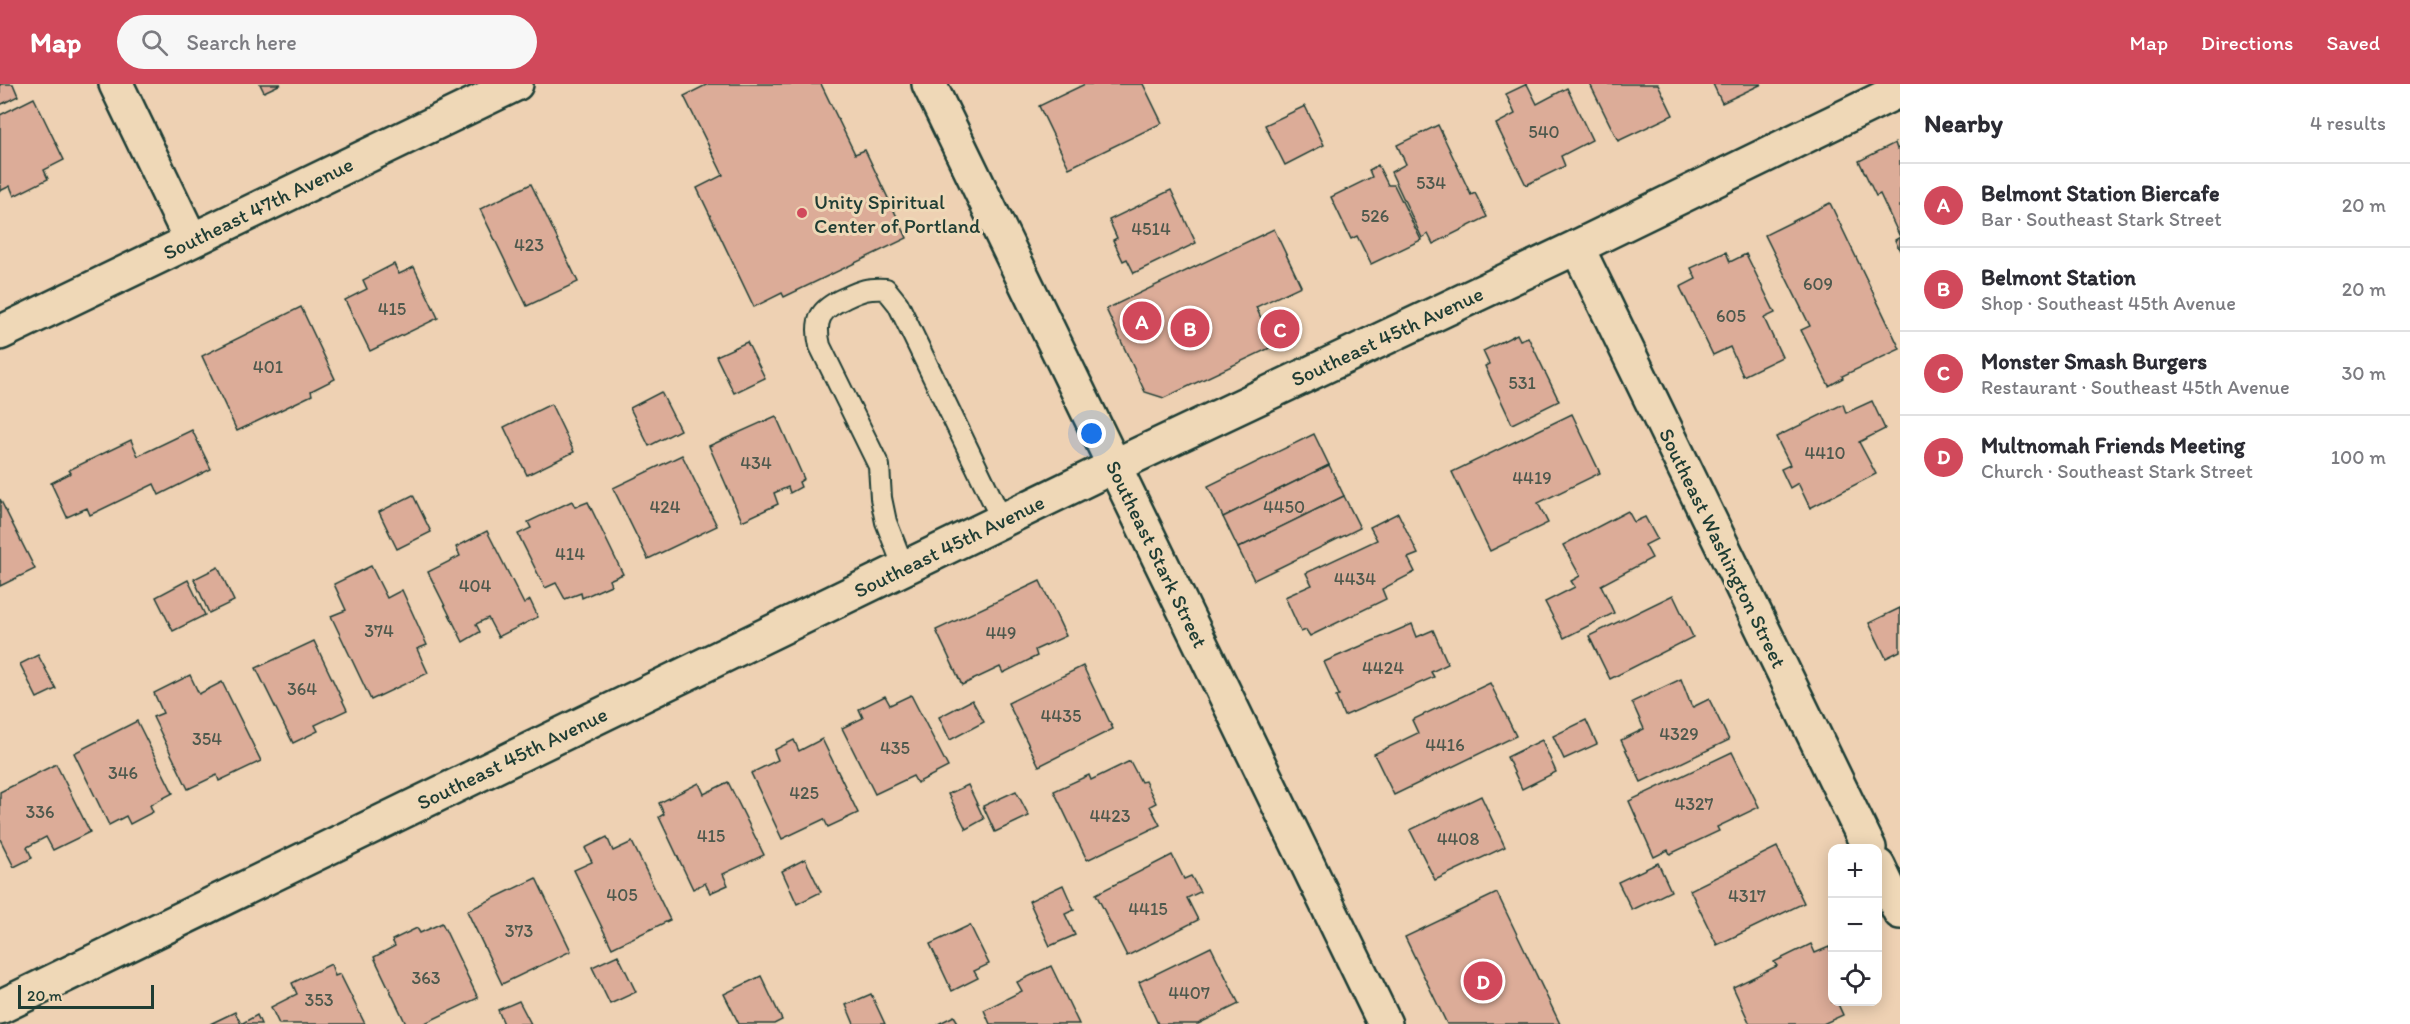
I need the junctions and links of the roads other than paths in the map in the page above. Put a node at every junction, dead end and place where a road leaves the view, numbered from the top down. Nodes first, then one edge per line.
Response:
1 (116, 84) edge
2 (516, 84) edge
3 (929, 84) edge
4 (1900, 90) edge
5 (191, 240) junction
6 (1576, 247) junction
7 (0, 333) edge
8 (1114, 466) junction
9 (1002, 520) junction
10 (904, 568) junction
11 (1867, 844) edge
12 (1882, 874) edge
13 (1900, 912) edge
14 (0, 1007) edge
15 (1385, 1024) edge

1 - 5 street
2 - 5 street, Southeast 47th Avenue
3 - 8 street, Southeast Stark Street
4 - 6 street, Southeast 45th Avenue
5 - 7 street, Southeast 47th Avenue
6 - 8 street, Southeast 45th Avenue
6 - 11 street, Southeast Washington Street
8 - 9 street, Southeast 45th Avenue
8 - 15 street, Southeast Stark Street
9 - 10 street, Southeast 45th Avenue
9 - 10 lane
10 - 14 street, Southeast 45th Avenue
12 - 13 street

